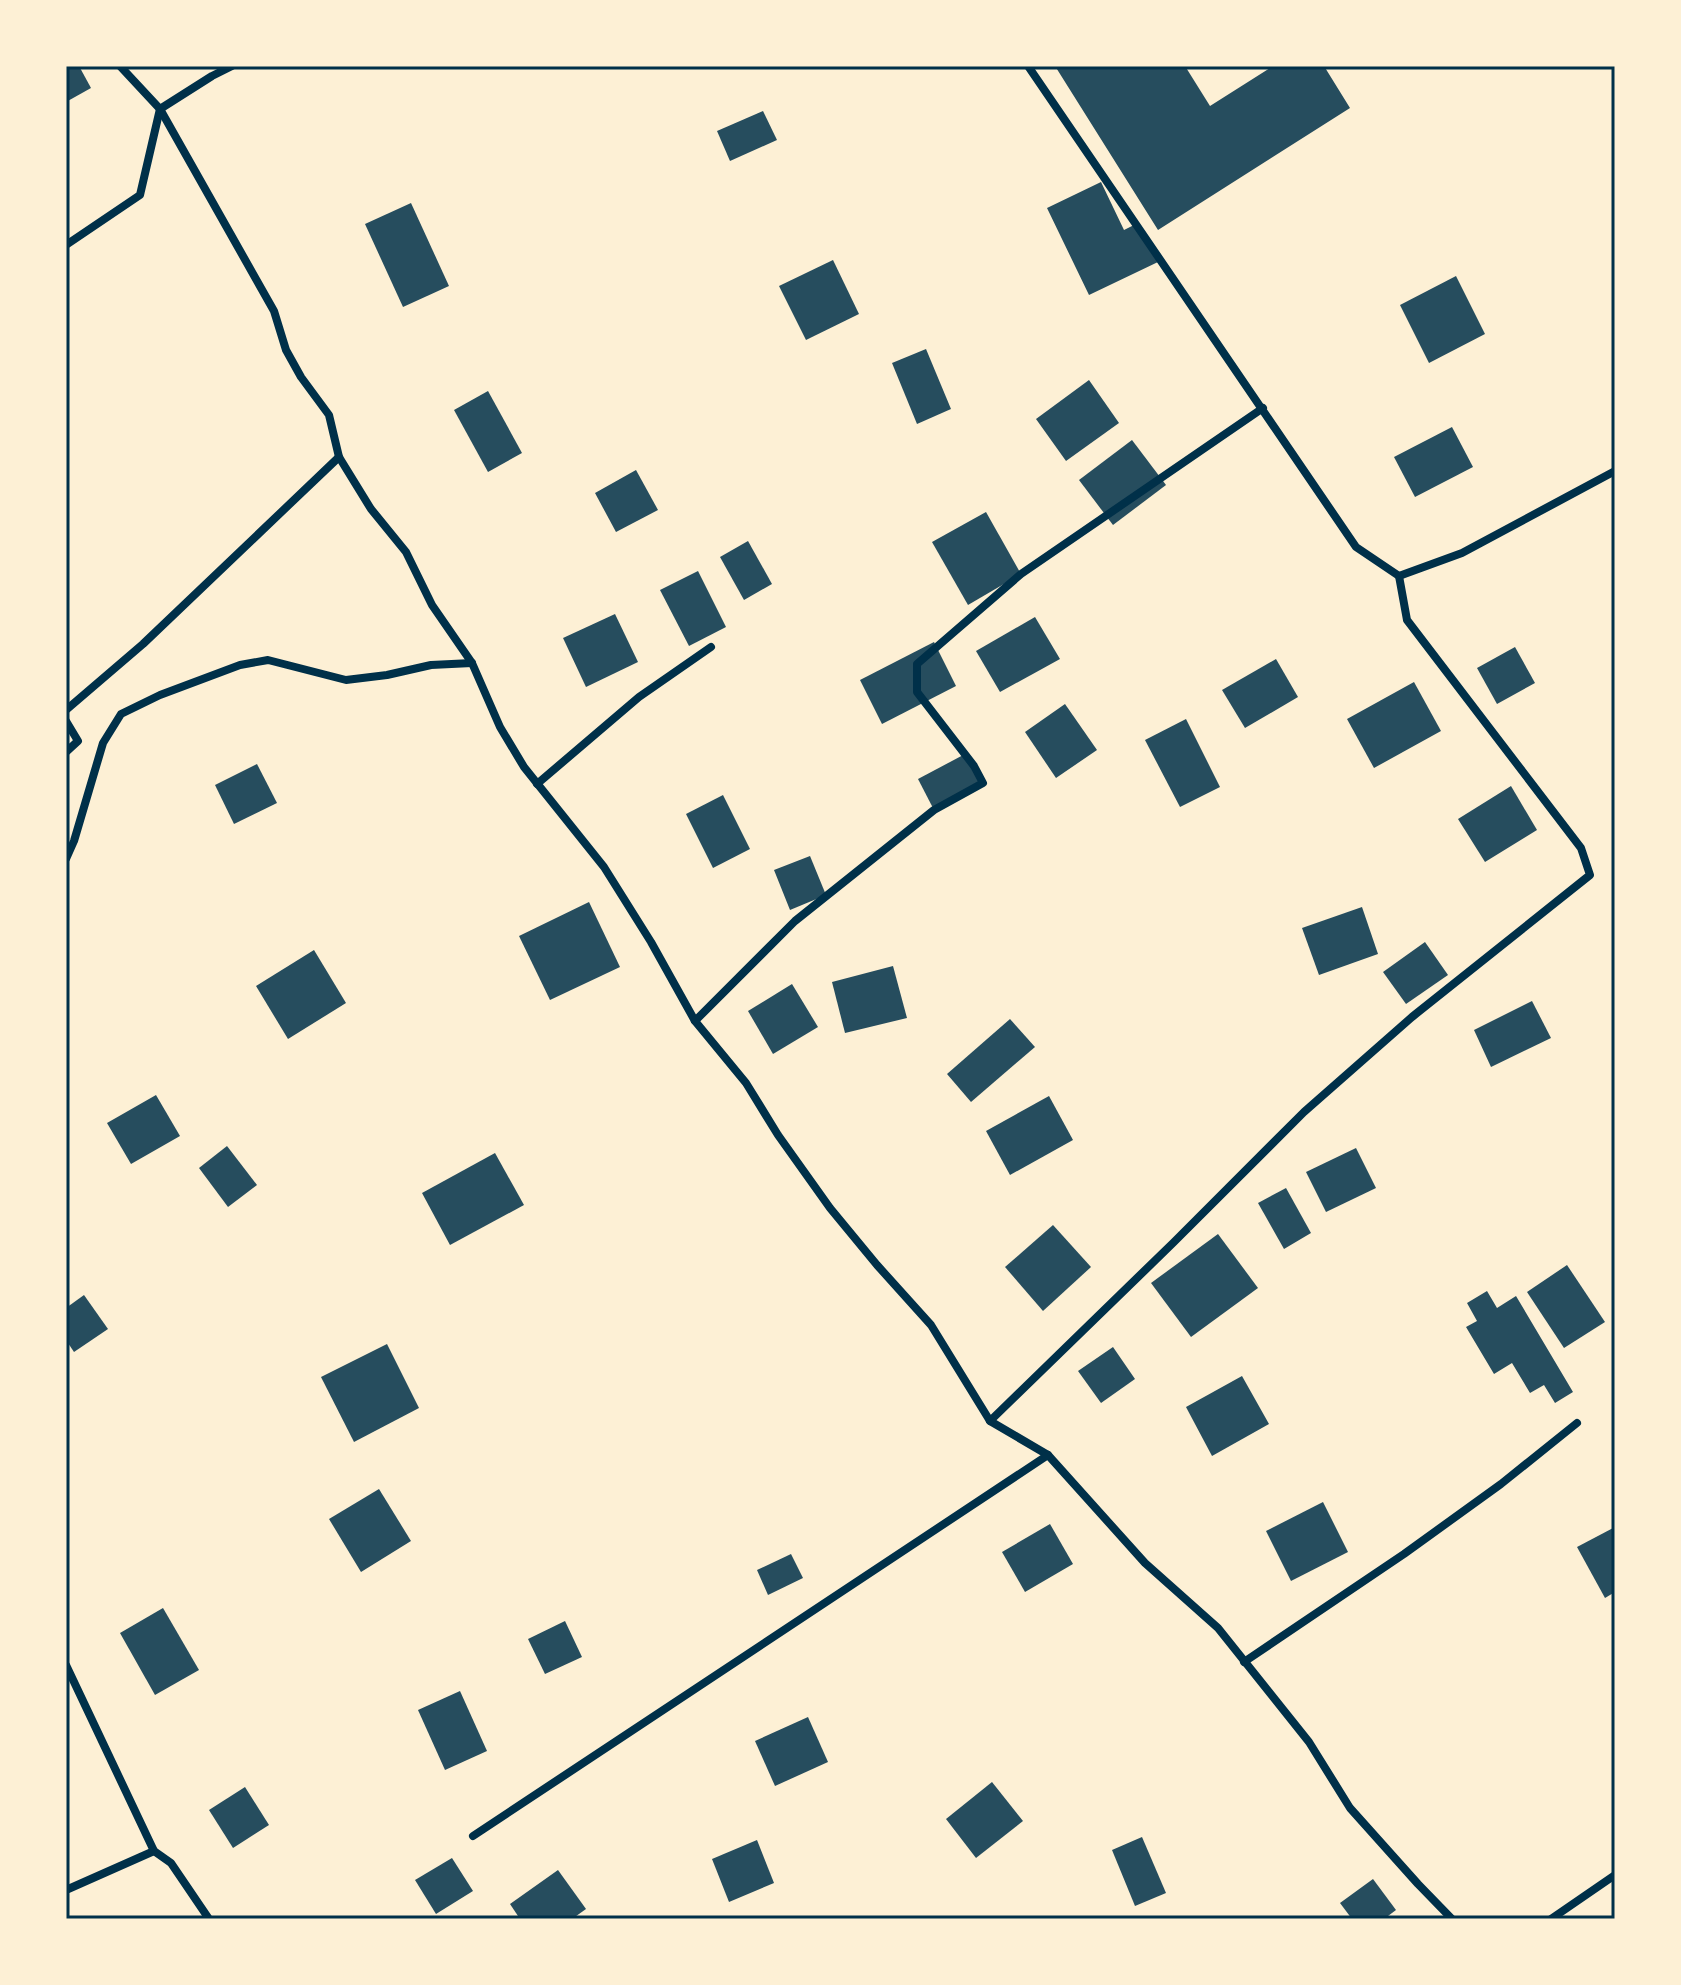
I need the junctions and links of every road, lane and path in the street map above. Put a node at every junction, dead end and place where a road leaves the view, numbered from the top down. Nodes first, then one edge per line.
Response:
1 (120, 66) edge
2 (232, 66) edge
3 (1028, 66) edge
4 (160, 109) junction
5 (66, 245) edge
6 (1263, 408) junction
7 (339, 457) junction
8 (1615, 471) edge
9 (1399, 576) junction
10 (711, 647) dead end
11 (472, 663) junction
12 (66, 710) edge
13 (66, 721) edge
14 (66, 752) edge
15 (537, 784) junction
16 (66, 859) edge
17 (695, 1021) junction
18 (990, 1421) junction
19 (1577, 1423) dead end
20 (1048, 1455) junction
21 (1244, 1662) junction
22 (66, 1665) edge
23 (473, 1836) dead end
24 (154, 1851) junction
25 (1615, 1875) edge
26 (66, 1890) edge
27 (209, 1919) edge
28 (1452, 1919) edge
29 (1551, 1919) edge

1 - 4 street
2 - 4 street
3 - 6 street
4 - 5 street
4 - 7 street
6 - 9 street
6 - 17 street
7 - 11 street
7 - 12 street
8 - 9 street
9 - 18 street
10 - 15 street
11 - 15 street
11 - 16 street
13 - 14 street
15 - 17 street
17 - 18 street
18 - 20 street
19 - 21 street
20 - 21 street
20 - 23 street
21 - 28 street
22 - 24 street
24 - 26 street
24 - 27 street
25 - 29 street

